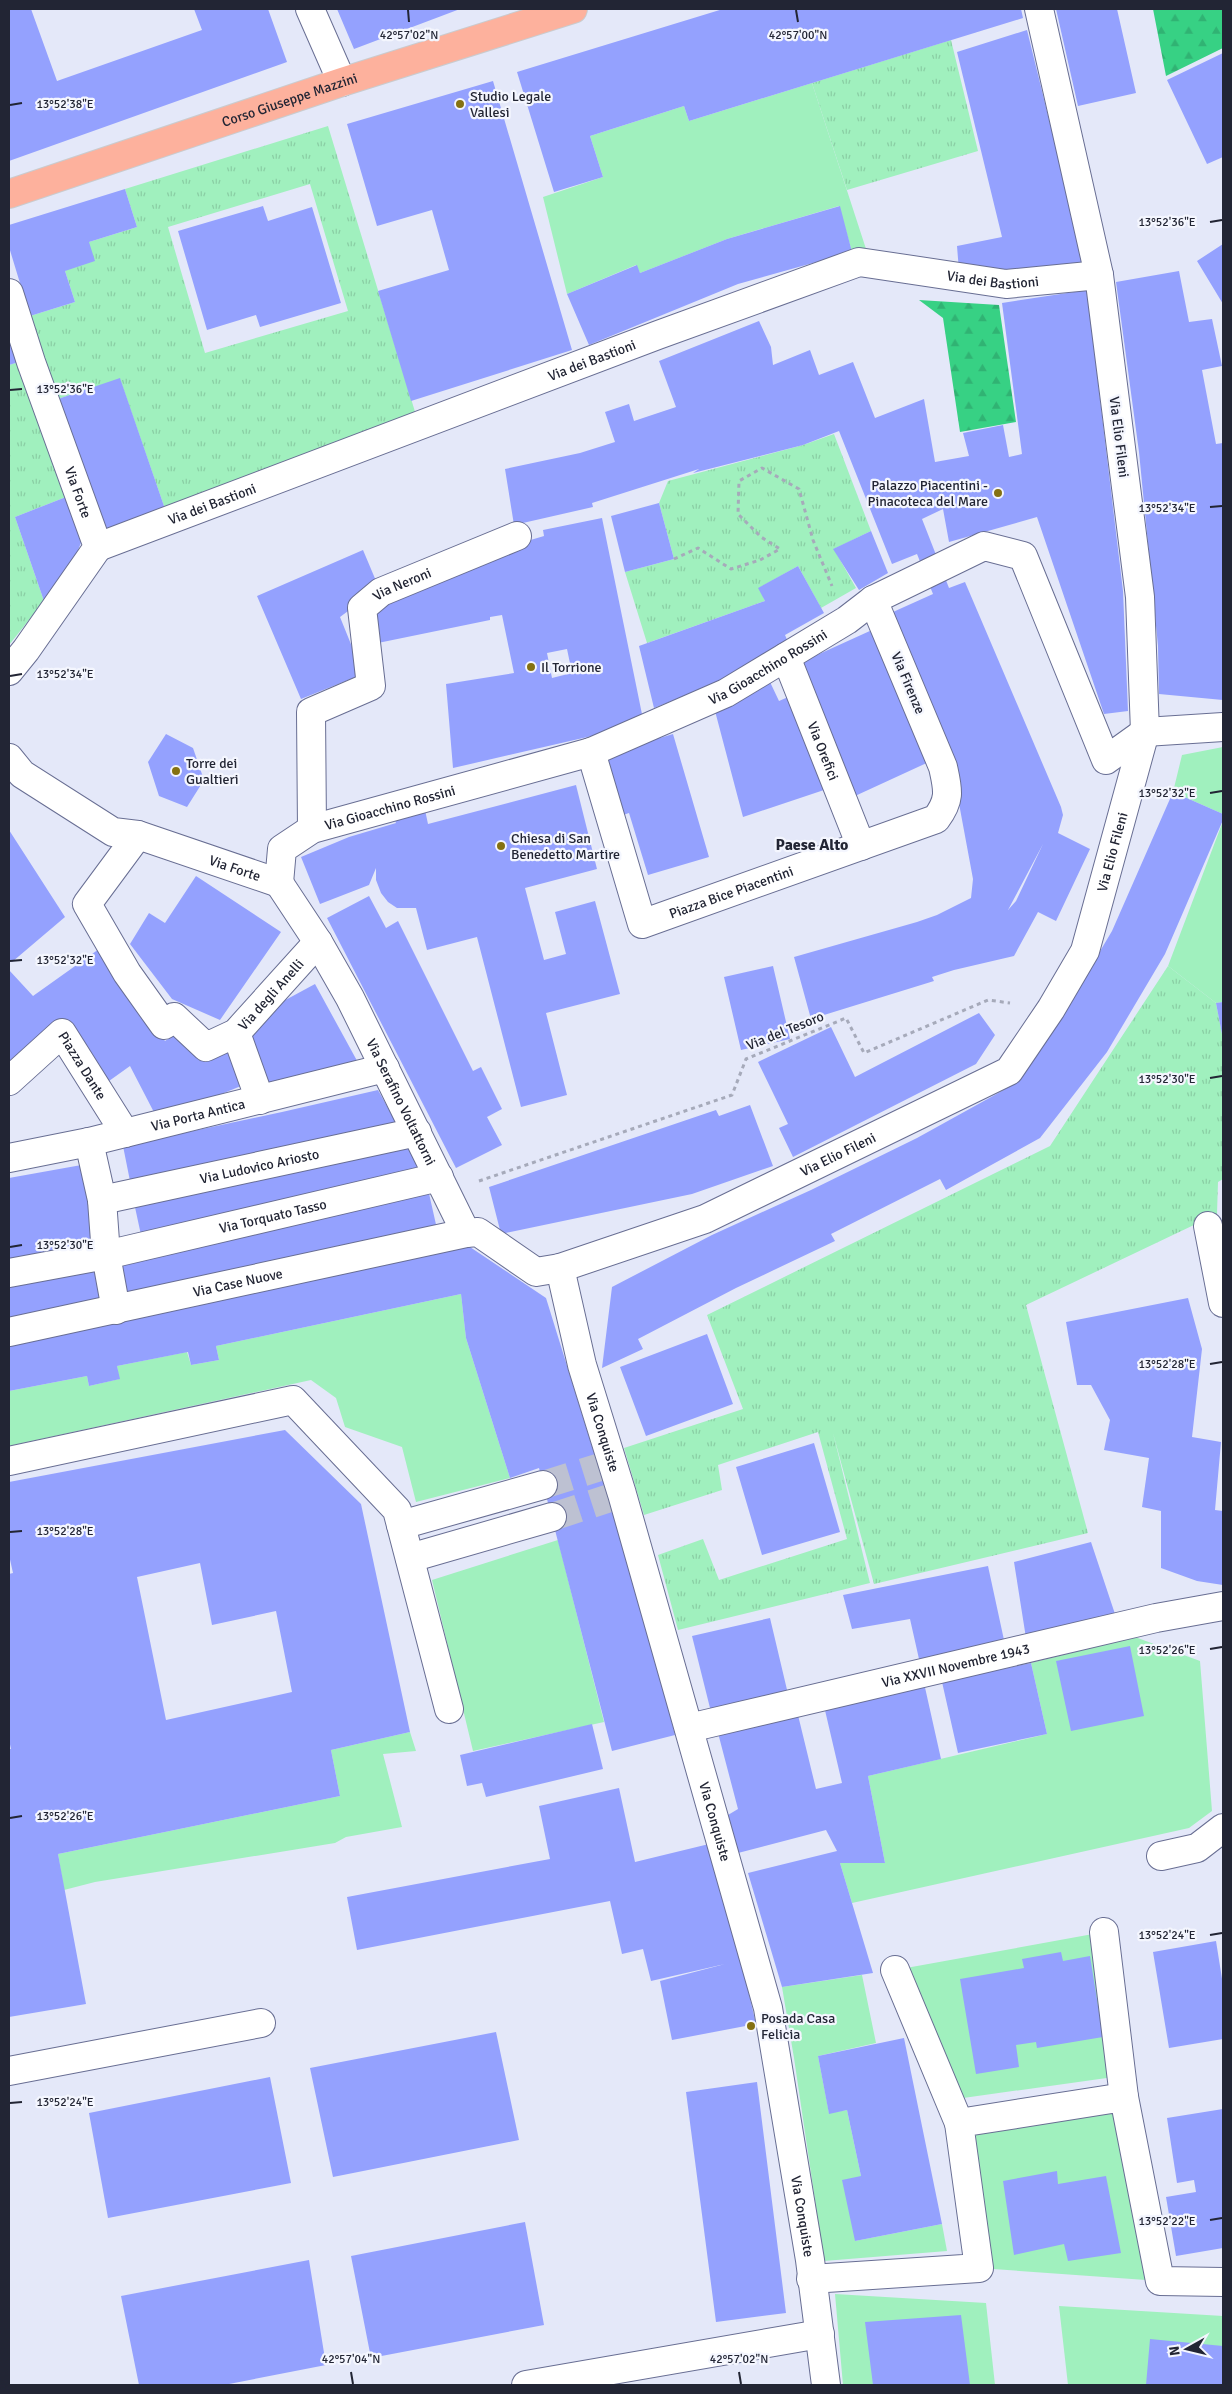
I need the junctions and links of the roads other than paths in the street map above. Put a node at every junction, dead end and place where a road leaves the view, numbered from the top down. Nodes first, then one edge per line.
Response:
1 (310, 9) edge
2 (573, 9) edge
3 (1039, 9) edge
4 (342, 82) junction
5 (9, 194) edge
6 (1098, 275) junction
7 (9, 293) edge
8 (518, 536) dead end
9 (98, 547) junction
10 (874, 600) junction
11 (786, 657) junction
12 (9, 671) edge
13 (1223, 727) edge
14 (1145, 732) junction
15 (591, 752) junction
16 (9, 758) edge
17 (943, 767) joint
18 (312, 829) junction
19 (138, 835) junction
20 (860, 846) junction
21 (279, 883) junction
22 (318, 942) junction
23 (236, 1033) junction
24 (385, 1068) junction
25 (9, 1081) edge
26 (260, 1100) junction
27 (416, 1132) junction
28 (125, 1133) junction
29 (89, 1142) junction
30 (9, 1158) edge
31 (442, 1185) junction
32 (102, 1200) junction
33 (1208, 1226) dead end
34 (466, 1233) junction
35 (106, 1256) junction
36 (560, 1268) junction
37 (9, 1273) edge
38 (1223, 1303) edge
39 (116, 1310) junction
40 (9, 1332) edge
41 (9, 1462) edge
42 (543, 1485) tunnel mouth
43 (552, 1517) tunnel mouth
44 (401, 1525) junction
45 (410, 1558) junction
46 (1223, 1606) edge
47 (449, 1709) dead end
48 (689, 1728) junction
49 (1223, 1828) edge
50 (1161, 1856) dead end
51 (1104, 1932) dead end
52 (895, 1970) dead end
53 (261, 2023) dead end
54 (9, 2071) edge
55 (1124, 2097) junction
56 (959, 2123) junction
57 (811, 2279) junction
58 (1223, 2282) edge
59 (820, 2334) junction
60 (526, 2385) edge
61 (826, 2385) edge

1 - 4 street
2 - 4 main road, Corso Giuseppe Mazzini
3 - 6 street, Via Elio Fileni
4 - 5 main road, Corso Giuseppe Mazzini
6 - 9 street, Via dei Bastioni
6 - 14 street, Via Elio Fileni
7 - 9 street, Via Forte
8 - 18 street, Via Neroni
9 - 12 street
10 - 11 street, Via Gioacchino Rossini
10 - 14 street, Via Gioacchino Rossini
10 - 17 street, Via Firenze
11 - 15 street, Via Gioacchino Rossini
11 - 20 street, Via Orefici
13 - 14 street
14 - 36 street, Via Elio Fileni
15 - 18 street, Via Gioacchino Rossini
15 - 20 street, Piazza Bice Piacentini
16 - 19 street, Via Forte
17 - 20 street, Piazza Bice Piacentini
18 - 21 street, Via Gioacchino Rossini
19 - 21 street, Via Forte
19 - 23 street, Via degli Anelli
21 - 22 street, Via Serafino Voltattorni
22 - 23 street, Via degli Anelli
22 - 24 street, Via Serafino Voltattorni
23 - 26 street
24 - 26 street, Via Porta Antica
24 - 27 street, Via Serafino Voltattorni
25 - 28 street, Piazza Dante
26 - 28 street, Via Porta Antica
27 - 31 street, Via Serafino Voltattorni
27 - 32 street, Via Ludovico Ariosto
28 - 29 street, Via Porta Antica
29 - 30 street, Via Porta Antica
29 - 32 street
31 - 34 street, Via Serafino Voltattorni
31 - 35 street, Via Torquato Tasso
32 - 35 street
33 - 38 street
34 - 36 street
34 - 39 street, Via Case Nuove
35 - 37 street, Via Torquato Tasso
35 - 39 street
36 - 48 street, Via Conquiste
39 - 40 street, Via Case Nuove
41 - 44 street
42 - 44 street
43 - 45 street
44 - 45 street
45 - 47 street
46 - 48 street, Via XXVII Novembre 1943
48 - 57 street, Via Conquiste
49 - 50 street
51 - 55 street
52 - 56 street
53 - 54 street
55 - 56 street
55 - 58 street
56 - 57 street
57 - 59 street, Via Conquiste
59 - 60 street
59 - 61 street, Via Conquiste

